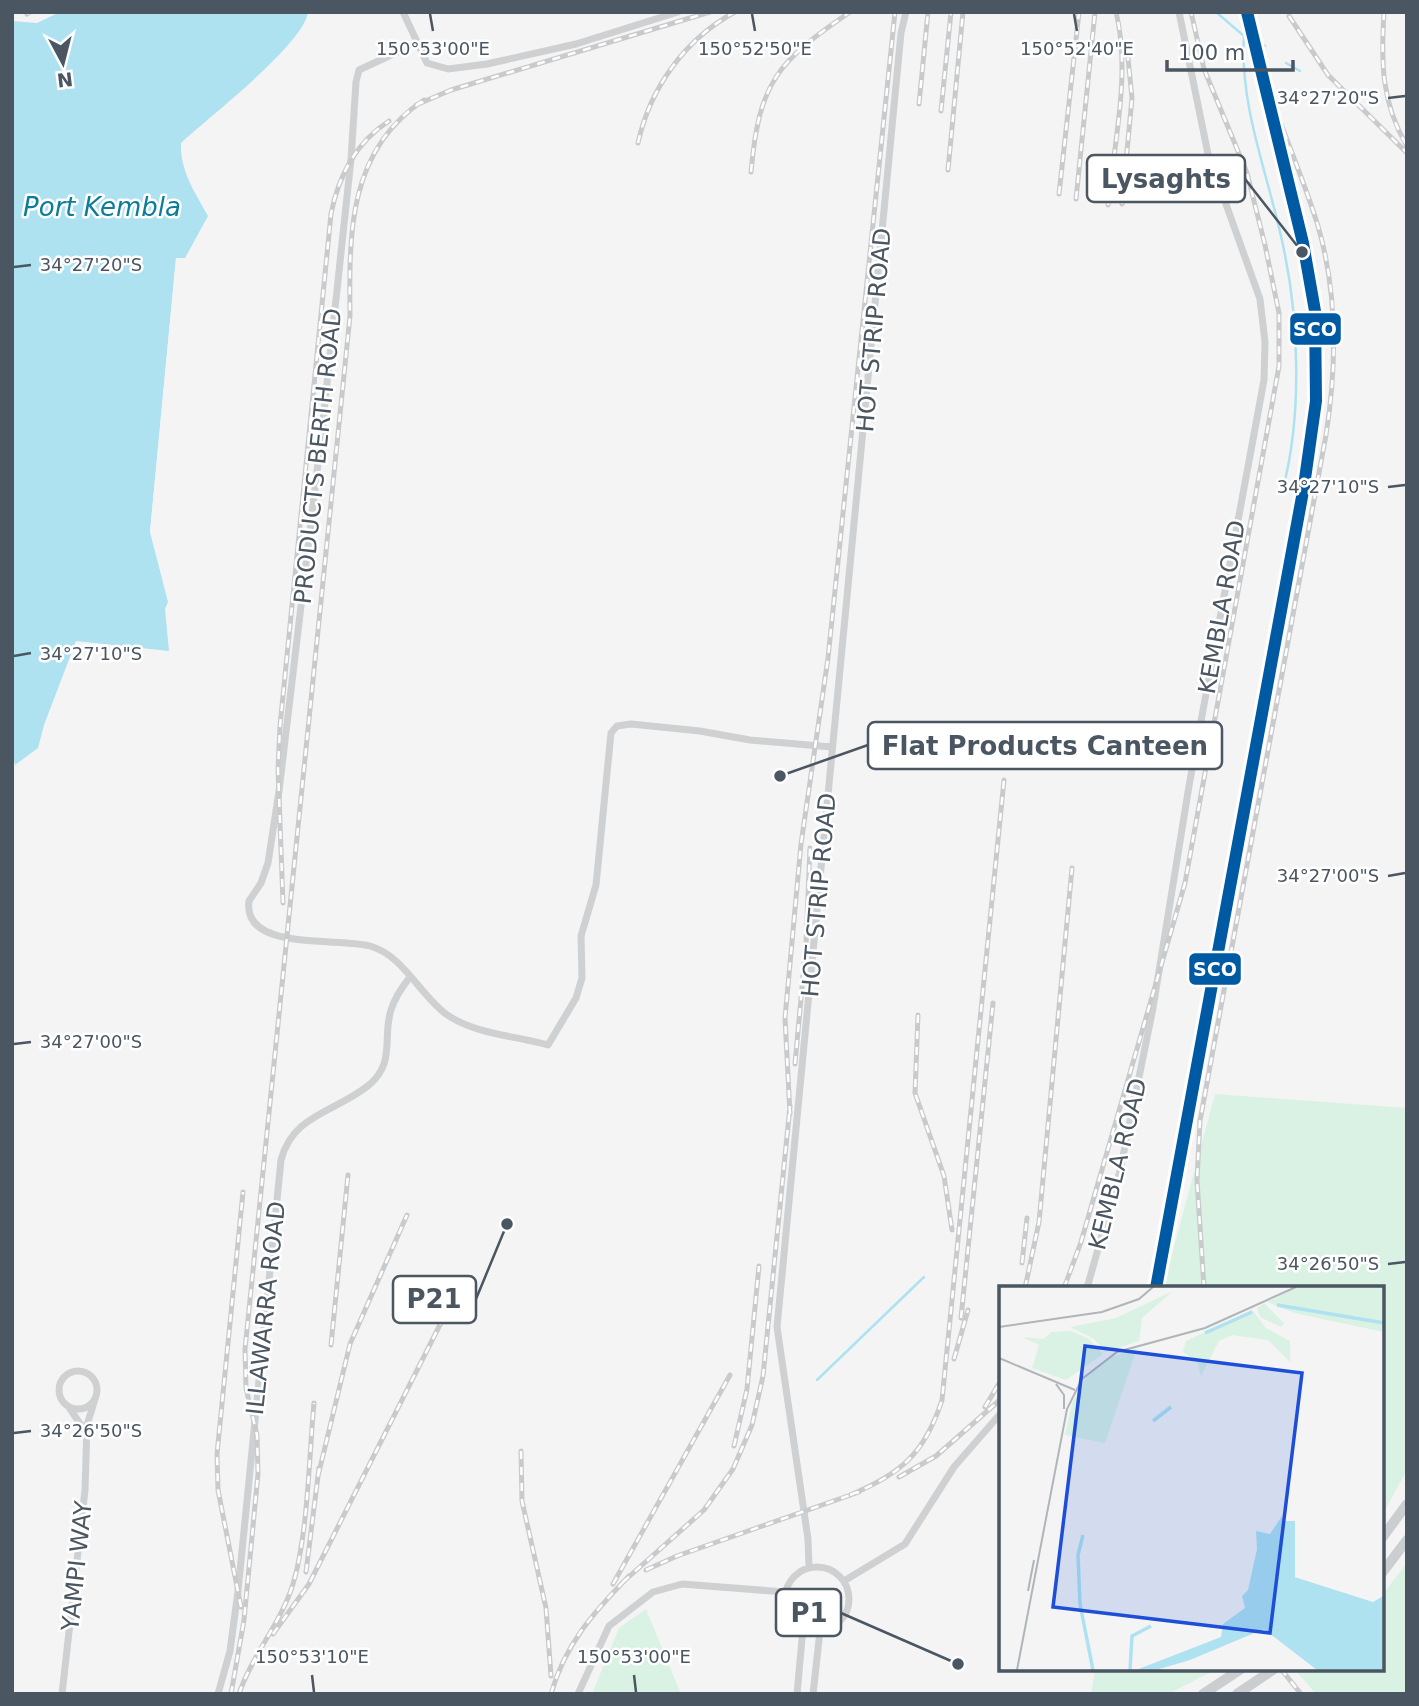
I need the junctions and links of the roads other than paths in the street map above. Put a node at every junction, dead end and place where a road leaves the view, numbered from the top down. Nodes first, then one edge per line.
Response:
1 (403, 12) edge
2 (678, 12) edge
3 (906, 12) edge
4 (1179, 12) edge
5 (417, 43) junction
6 (832, 747) junction
7 (410, 977) junction
8 (1088, 1286) edge
9 (95, 1399) junction
10 (65, 1404) junction
11 (999, 1415) edge
12 (87, 1438) junction
13 (1407, 1504) edge
14 (1384, 1535) edge
15 (1407, 1540) edge
16 (808, 1567) junction
17 (1384, 1570) edge
18 (844, 1581) junction
19 (785, 1592) junction
20 (803, 1628) junction
21 (820, 1631) junction
22 (1238, 1671) edge
23 (1271, 1671) edge
24 (62, 1694) edge
25 (218, 1694) edge
26 (578, 1694) edge
27 (797, 1694) edge
28 (813, 1694) edge
29 (1203, 1694) edge
30 (1237, 1694) edge

1 - 5 street
2 - 5 street
3 - 6 street, HOT STRIP ROAD
4 - 8 street, KEMBLA ROAD
5 - 7 street, PRODUCTS BERTH ROAD
6 - 7 street
6 - 16 street, HOT STRIP ROAD
7 - 25 street, ILLAWARRA ROAD
9 - 10 street
9 - 10 street
9 - 12 street, YAMPI WAY
10 - 12 street
11 - 18 street
12 - 24 street, YAMPI WAY
13 - 14 main road
15 - 17 main road
16 - 18 street
16 - 19 street
18 - 21 street
19 - 20 street
19 - 26 street
20 - 21 street
20 - 27 street
21 - 28 street
22 - 29 main road
23 - 30 main road

